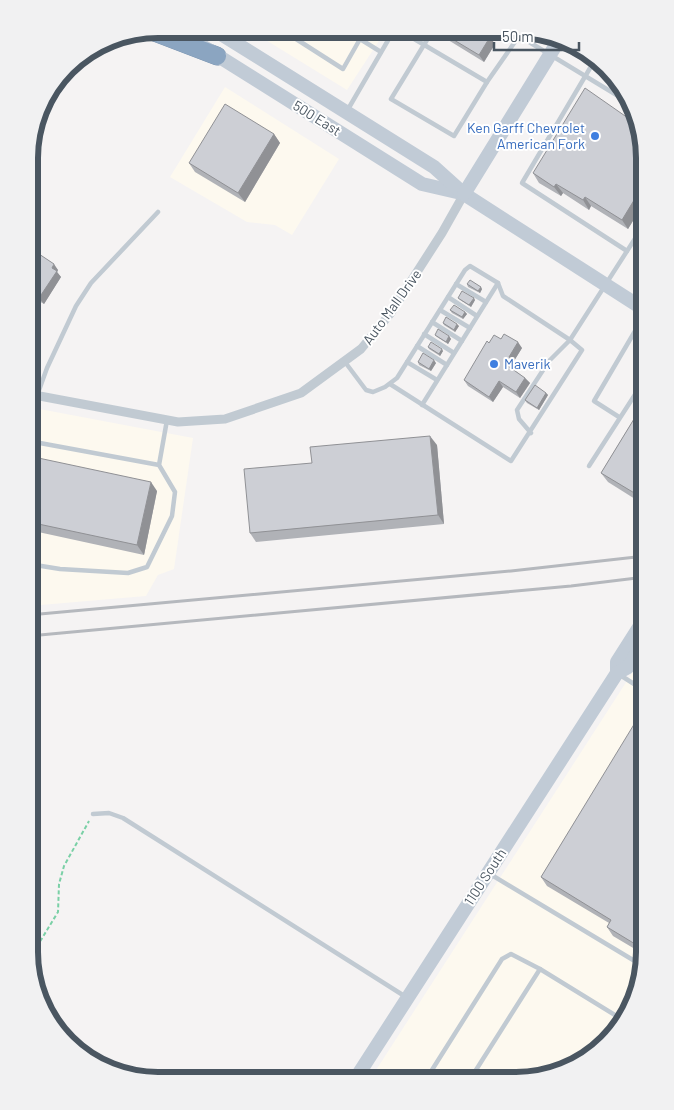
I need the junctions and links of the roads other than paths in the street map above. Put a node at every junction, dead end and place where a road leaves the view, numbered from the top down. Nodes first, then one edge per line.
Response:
1 (171, 38) edge
2 (189, 38) edge
3 (228, 38) edge
4 (295, 38) edge
5 (389, 38) edge
6 (412, 38) edge
7 (429, 38) edge
8 (518, 38) edge
9 (523, 38) edge
10 (424, 45) junction
11 (556, 45) edge
12 (381, 52) junction
13 (217, 56) junction
14 (550, 56) junction
15 (592, 64) edge
16 (585, 77) junction
17 (486, 82) junction
18 (620, 98) edge
19 (347, 111) junction
20 (464, 194) junction
21 (158, 212) dead end
22 (636, 237) edge
23 (627, 251) junction
24 (498, 283) junction
25 (456, 284) junction
26 (605, 284) junction
27 (448, 297) junction
28 (486, 302) junction
29 (636, 306) edge
30 (440, 310) junction
31 (477, 316) junction
32 (432, 322) junction
33 (470, 328) junction
34 (636, 328) edge
35 (424, 334) junction
36 (570, 340) junction
37 (462, 341) junction
38 (417, 346) junction
39 (454, 353) junction
40 (344, 362) junction
41 (407, 362) junction
42 (447, 365) junction
43 (437, 380) junction
44 (390, 384) junction
45 (38, 386) edge
46 (636, 393) edge
47 (38, 395) edge
48 (422, 405) junction
49 (620, 417) junction
50 (168, 420) junction
51 (531, 433) junction
52 (38, 443) edge
53 (159, 465) junction
54 (589, 466) dead end
55 (38, 565) edge
56 (636, 632) edge
57 (636, 655) edge
58 (617, 673) junction
59 (636, 685) edge
60 (93, 814) road end
61 (487, 873) junction
62 (636, 962) edge
63 (540, 970) junction
64 (407, 998) junction
65 (618, 1017) edge
66 (360, 1072) edge
67 (431, 1072) edge
68 (475, 1072) edge

1 - 13 highway
2 - 13 street, 500 East
3 - 19 street, 500 East
4 - 12 lane
5 - 12 lane
6 - 10 lane
7 - 10 lane
8 - 17 lane
9 - 14 lane
10 - 17 lane
10 - 17 lane
11 - 14 street, Auto Mall Drive
12 - 19 lane
13 - 20 street, 500 East
14 - 16 lane
14 - 20 street, Auto Mall Drive
15 - 16 lane
16 - 18 lane
16 - 23 lane
19 - 20 street, 500 East
20 - 26 street, 500 East
20 - 40 street, Auto Mall Drive
21 - 45 lane
22 - 23 lane
23 - 26 lane
24 - 25 lane
24 - 28 lane
24 - 36 lane
25 - 27 lane
25 - 28 lane
26 - 29 street, 500 East
26 - 36 lane
27 - 30 lane
27 - 31 lane
28 - 31 lane
30 - 32 lane
30 - 33 lane
31 - 33 lane
32 - 35 lane
32 - 37 lane
33 - 37 lane
34 - 49 lane
35 - 38 lane
35 - 39 lane
36 - 51 lane
36 - 51 lane
37 - 39 lane
38 - 41 lane
38 - 42 lane
39 - 42 lane
40 - 44 lane
40 - 50 street, Auto Mall Drive
41 - 43 lane
41 - 44 lane
42 - 43 lane
43 - 48 lane
44 - 48 lane
46 - 49 lane
47 - 50 street, Auto Mall Drive
48 - 51 lane
49 - 54 lane
50 - 53 lane
52 - 53 lane
53 - 55 lane
56 - 58 street, 1100 South
57 - 58 street, 1100 South
58 - 59 lane
58 - 61 street, 1100 South
60 - 64 lane
61 - 62 lane
61 - 64 street, 1100 South
63 - 65 lane
63 - 67 lane
63 - 68 lane
64 - 66 street, 1100 South

